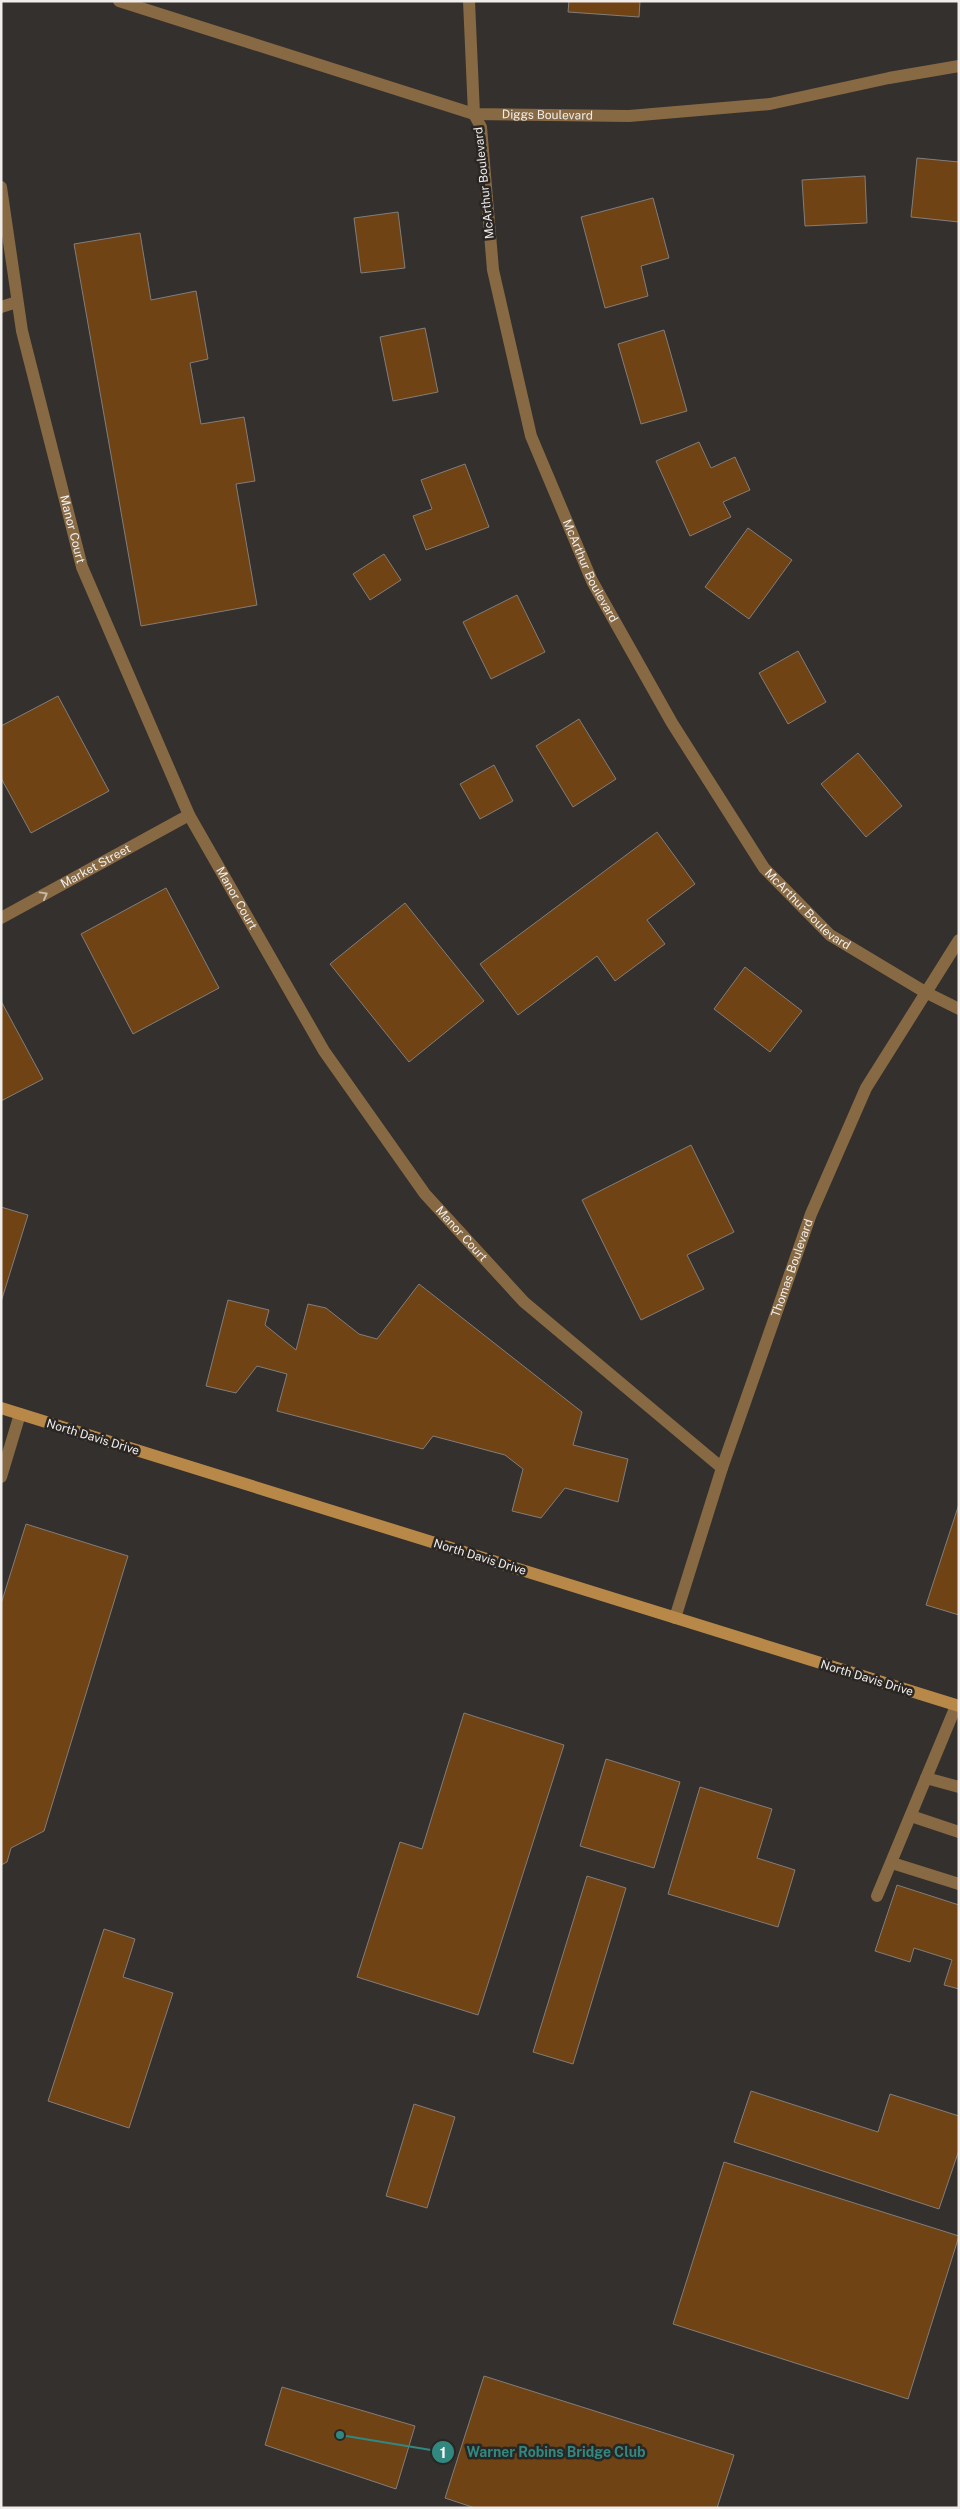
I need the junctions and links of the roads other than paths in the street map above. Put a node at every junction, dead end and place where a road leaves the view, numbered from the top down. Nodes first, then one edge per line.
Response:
1 (119, 1) edge
2 (469, 1) edge
3 (959, 66) edge
4 (474, 114) junction
5 (1, 187) edge
6 (17, 302) junction
7 (1, 307) edge
8 (189, 816) junction
9 (1, 918) edge
10 (959, 940) edge
11 (925, 992) junction
12 (959, 1009) edge
13 (1, 1408) edge
14 (20, 1414) junction
15 (722, 1468) junction
16 (1, 1477) edge
17 (675, 1618) junction
18 (957, 1706) edge
19 (926, 1778) junction
20 (959, 1787) edge
21 (911, 1816) junction
22 (959, 1832) edge
23 (892, 1863) junction
24 (959, 1884) edge
25 (876, 1896) dead end

1 - 4 street, Diggs Boulevard
2 - 4 street, McArthur Boulevard
3 - 4 street, Diggs Boulevard
4 - 11 street, McArthur Boulevard
5 - 6 street, Manor Court
6 - 7 street
6 - 8 street, Manor Court
9 -> 8 street, Market Street
8 - 15 street, Manor Court
10 - 11 street, Thomas Boulevard
11 - 12 street, McArthur Boulevard
11 - 15 street, Thomas Boulevard
13 - 14 main road, North Davis Drive
14 - 16 street
14 - 17 main road, North Davis Drive
15 - 17 street, Thomas Boulevard
17 - 18 main road, North Davis Drive
18 - 19 street
19 - 20 street
19 - 21 street
21 - 22 street
21 - 23 street
23 - 24 street
23 - 25 street

